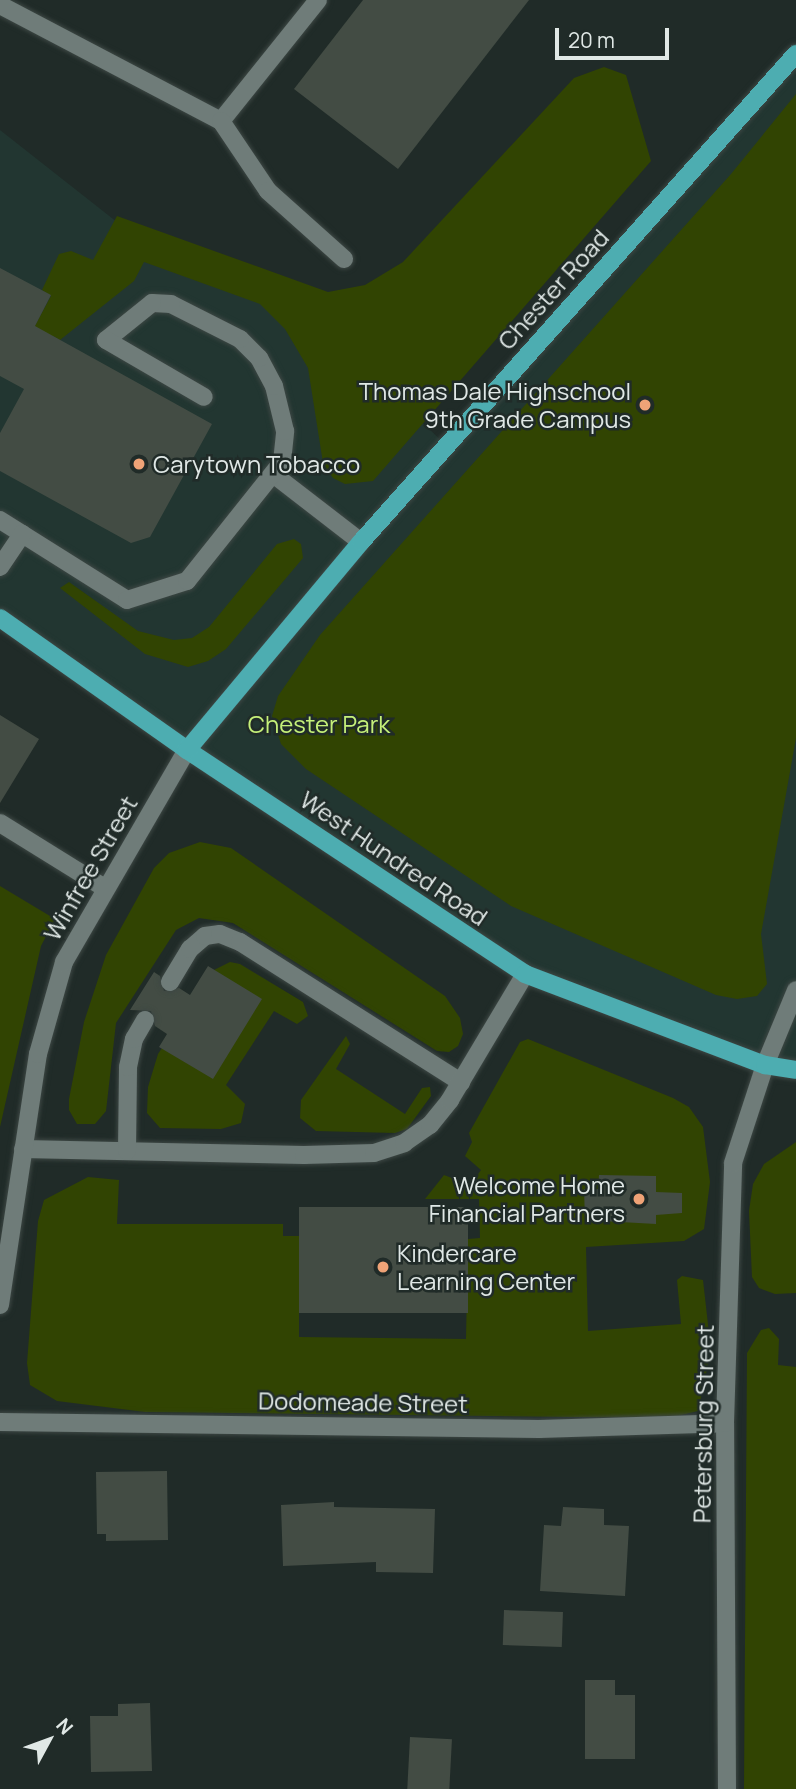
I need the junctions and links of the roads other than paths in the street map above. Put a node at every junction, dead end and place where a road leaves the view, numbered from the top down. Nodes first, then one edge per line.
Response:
1 (318, 0) edge
2 (0, 5) edge
3 (796, 54) edge
4 (221, 121) junction
5 (344, 259) dead end
6 (204, 397) dead end
7 (272, 474) junction
8 (0, 520) edge
9 (22, 534) junction
10 (361, 542) junction
11 (0, 567) edge
12 (0, 618) edge
13 (187, 750) junction
14 (0, 823) edge
15 (104, 888) junction
16 (525, 974) junction
17 (170, 982) dead end
18 (796, 990) edge
19 (145, 1020) dead end
20 (765, 1065) junction
21 (796, 1070) edge
22 (461, 1082) junction
23 (23, 1149) junction
24 (127, 1151) junction
25 (0, 1304) edge
26 (0, 1422) edge
27 (725, 1423) junction
28 (727, 1789) edge

1 - 4 street
2 - 4 street
3 - 10 main road, Chester Road
4 - 5 street
6 - 7 street
7 - 9 street
7 - 10 street
8 - 9 street
9 - 11 street
10 - 13 main road, Chester Road
12 - 13 main road, West Hundred Road
13 - 15 street, Winfree Street
13 - 16 main road, West Hundred Road
14 - 15 street
15 - 23 street, Winfree Street
16 - 20 main road, West Hundred Road
16 - 22 street
17 - 22 street
18 - 20 street, Petersburg Street
19 - 24 street
20 - 21 main road, West Hundred Road
20 - 27 street, Petersburg Street
22 - 24 street
23 - 24 street
23 - 25 street, Winfree Street
26 - 27 street, Dodomeade Street
27 - 28 street, Petersburg Street

